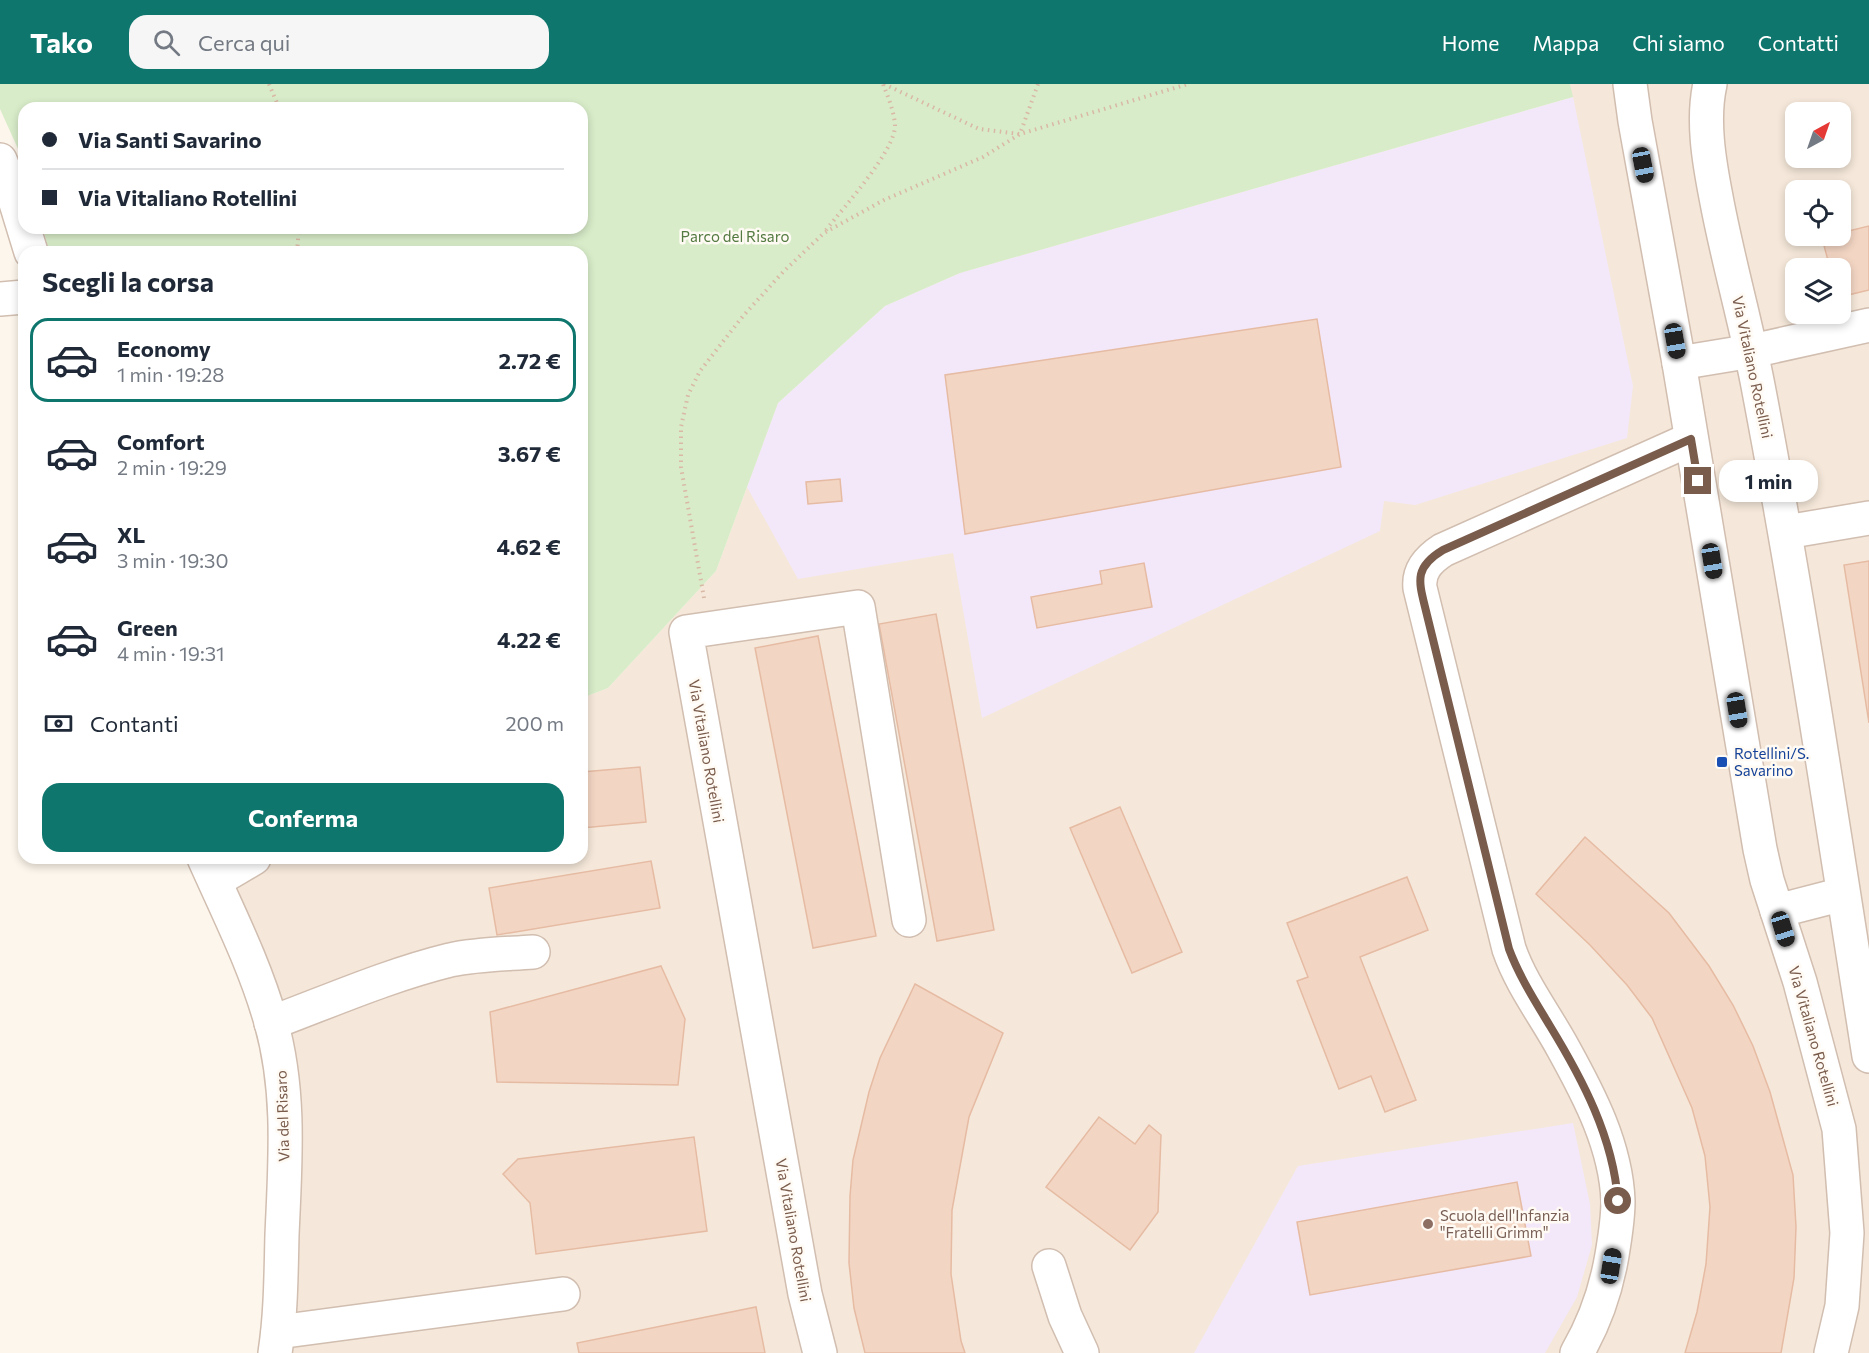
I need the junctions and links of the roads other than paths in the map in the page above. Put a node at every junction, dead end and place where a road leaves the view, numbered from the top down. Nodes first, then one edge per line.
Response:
1 (1621, 84) edge
2 (1630, 84) edge
3 (1709, 94) edge
4 (1635, 121) junction
5 (0, 160) edge
6 (18, 209) edge
7 (18, 298) edge
8 (0, 299) edge
9 (1869, 325) edge
10 (1752, 351) junction
11 (1679, 363) junction
12 (1691, 439) junction
13 (1869, 518) edge
14 (1786, 532) junction
15 (232, 864) edge
16 (209, 870) edge
17 (1843, 894) junction
18 (1777, 911) junction
19 (909, 920) dead end
20 (533, 952) dead end
21 (271, 1023) junction
22 (1869, 1056) edge
23 (1049, 1266) dead end
24 (563, 1294) dead end
25 (277, 1342) edge
26 (820, 1353) edge
27 (1082, 1353) edge
28 (1577, 1353) edge
29 (1831, 1353) edge

1 - 4 street
2 - 4 street
3 - 10 street, Via Vitaliano Rotellini
4 - 11 street, Via Vitaliano Rotellini
5 - 6 street
7 - 8 street
9 - 10 street
10 - 11 street
10 - 14 street, Via Vitaliano Rotellini
11 - 12 street, Via Vitaliano Rotellini
12 - 18 street, Via Vitaliano Rotellini
12 - 28 street
13 - 14 street
14 - 17 street, Via Vitaliano Rotellini
15 - 16 street
16 - 21 street, Via del Risaro
17 - 18 street
17 - 22 street, Via Vitaliano Rotellini
18 - 29 street, Via Vitaliano Rotellini
19 - 26 street, Via Vitaliano Rotellini
20 - 21 street
21 - 25 street, Via del Risaro
23 - 27 street
24 - 25 street

